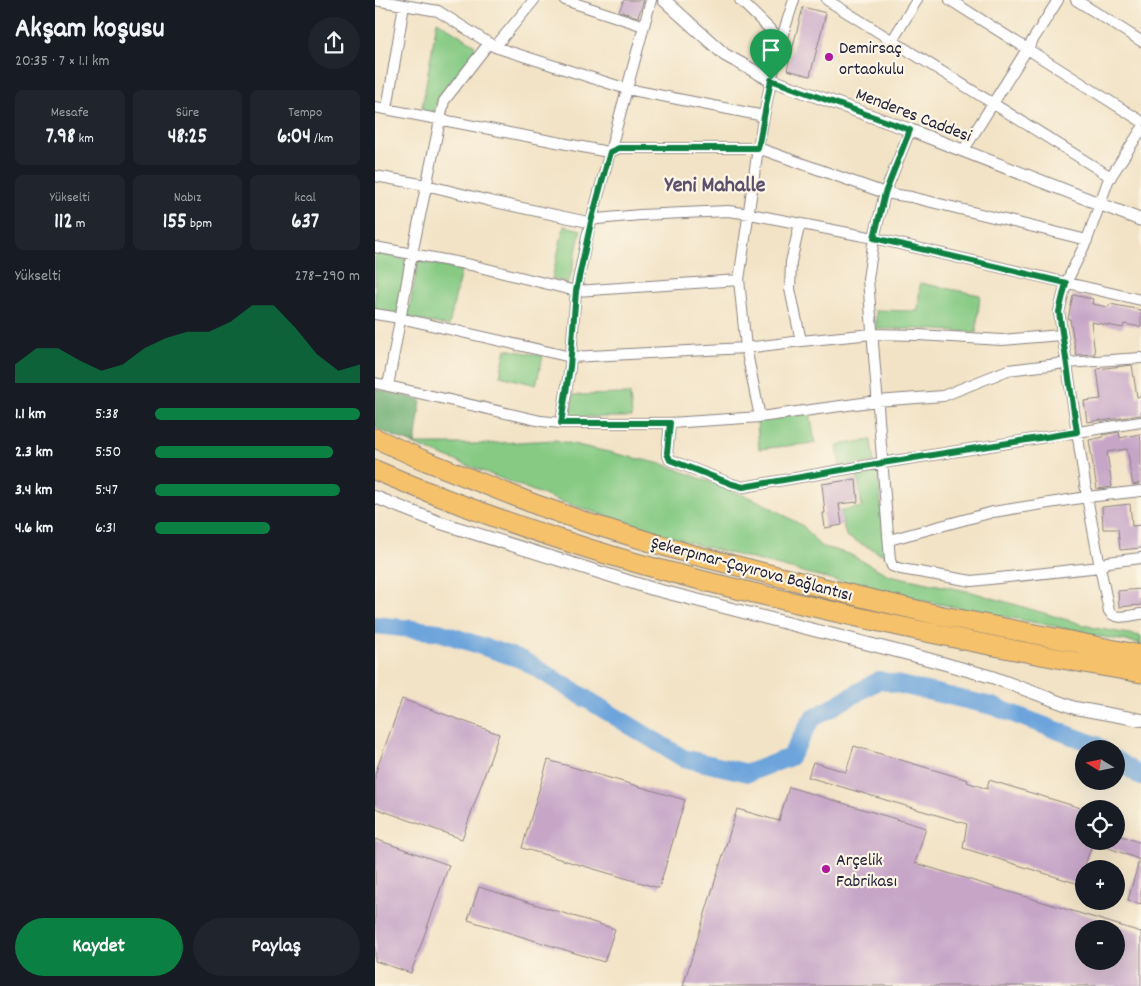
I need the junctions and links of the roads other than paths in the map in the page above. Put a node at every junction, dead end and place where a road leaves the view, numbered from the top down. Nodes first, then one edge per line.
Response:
1 (375, 0) edge
2 (534, 0) edge
3 (565, 0) edge
4 (651, 0) edge
5 (664, 0) edge
6 (740, 0) edge
7 (794, 0) edge
8 (827, 0) edge
9 (917, 0) edge
10 (950, 0) edge
11 (1058, 0) edge
12 (1076, 0) edge
13 (404, 5) junction
14 (644, 26) junction
15 (781, 40) junction
16 (892, 41) junction
17 (1141, 41) edge
18 (492, 45) junction
19 (1027, 49) junction
20 (771, 80) junction
21 (627, 89) junction
22 (993, 104) junction
23 (375, 107) edge
24 (387, 109) junction
25 (764, 116) junction
26 (439, 119) junction
27 (1141, 121) edge
28 (910, 130) junction
29 (1141, 130) edge
30 (611, 148) junction
31 (758, 148) junction
32 (963, 151) junction
33 (375, 176) edge
34 (1111, 177) junction
35 (426, 184) junction
36 (885, 193) junction
37 (1099, 204) junction
38 (749, 214) junction
39 (1141, 220) edge
40 (592, 223) junction
41 (800, 223) junction
42 (874, 238) junction
43 (1087, 240) junction
44 (375, 247) edge
45 (412, 254) junction
46 (739, 280) junction
47 (1066, 283) junction
48 (576, 291) junction
49 (1141, 300) edge
50 (375, 314) edge
51 (400, 318) junction
52 (872, 334) junction
53 (1061, 334) junction
54 (801, 341) junction
55 (746, 348) junction
56 (571, 357) junction
57 (1140, 360) edge
58 (1066, 363) junction
59 (375, 383) edge
60 (387, 386) junction
61 (877, 401) junction
62 (759, 417) junction
63 (1141, 422) edge
64 (561, 423) junction
65 (670, 423) junction
66 (1077, 432) junction
67 (375, 438) edge
68 (882, 463) junction
69 (375, 470) edge
70 (1141, 491) edge
71 (1087, 497) junction
72 (375, 498) edge
73 (889, 540) junction
74 (1141, 558) edge
75 (1104, 564) junction
76 (1141, 614) edge
77 (1141, 655) edge
78 (1141, 673) edge
79 (1141, 720) edge

1 - 13 street
2 - 18 street
3 - 14 street
4 - 14 street
5 - 20 street, Menderes Caddesi
6 - 15 street
7 - 15 street
8 - 16 street
9 - 16 street
10 - 19 street
11 - 19 street
12 - 17 street
13 - 18 street
13 - 24 street
14 - 21 street
15 - 20 street
16 - 22 street
18 - 21 street
18 - 26 street
19 - 22 street
19 - 27 street
20 - 25 street
20 - 28 street, Menderes Caddesi
21 - 25 street
21 - 30 street
22 - 32 street
22 - 34 street
23 - 24 street
24 - 26 street
25 - 31 street
26 - 30 street
26 - 35 street
28 - 32 street, Menderes Caddesi
28 - 36 street
29 - 34 street
30 - 31 street
30 - 40 street
31 - 36 street
31 - 38 street
32 - 37 street, Menderes Caddesi
33 - 35 street
34 - 37 street
35 - 40 street
35 - 45 street
36 - 42 street
36 - 43 street
37 - 39 street, Menderes Caddesi
37 - 43 street
38 - 40 street
38 - 41 street
38 - 46 street
40 - 48 street
41 - 42 street
41 - 54 street
42 - 47 street
42 - 52 street
43 - 47 street
44 - 45 street
45 - 48 street
45 - 51 street
46 - 48 street
46 - 55 street
47 - 49 street
47 - 53 street
48 - 56 street
50 - 51 street
51 - 56 street
51 - 60 street
52 - 53 street
52 - 54 street
52 - 61 street
53 - 58 street
54 - 55 street
55 - 56 street
55 - 62 street
56 - 64 street
57 - 58 street
58 - 61 street
58 - 66 street
59 - 60 street
60 - 64 street
61 - 62 street
61 - 68 street
62 - 65 street
63 - 66 street
64 - 65 street
65 - 68 street
66 - 68 street
66 - 71 street
67 - 77 highway, Şekerpınar-Çayırova Bağlantısı
68 - 73 street
69 - 78 highway, Şekerpınar-Çayırova Bağlantısı
70 - 71 street
71 - 73 street
71 - 75 street
72 - 79 street
73 - 75 street
74 - 75 street
75 - 76 street

